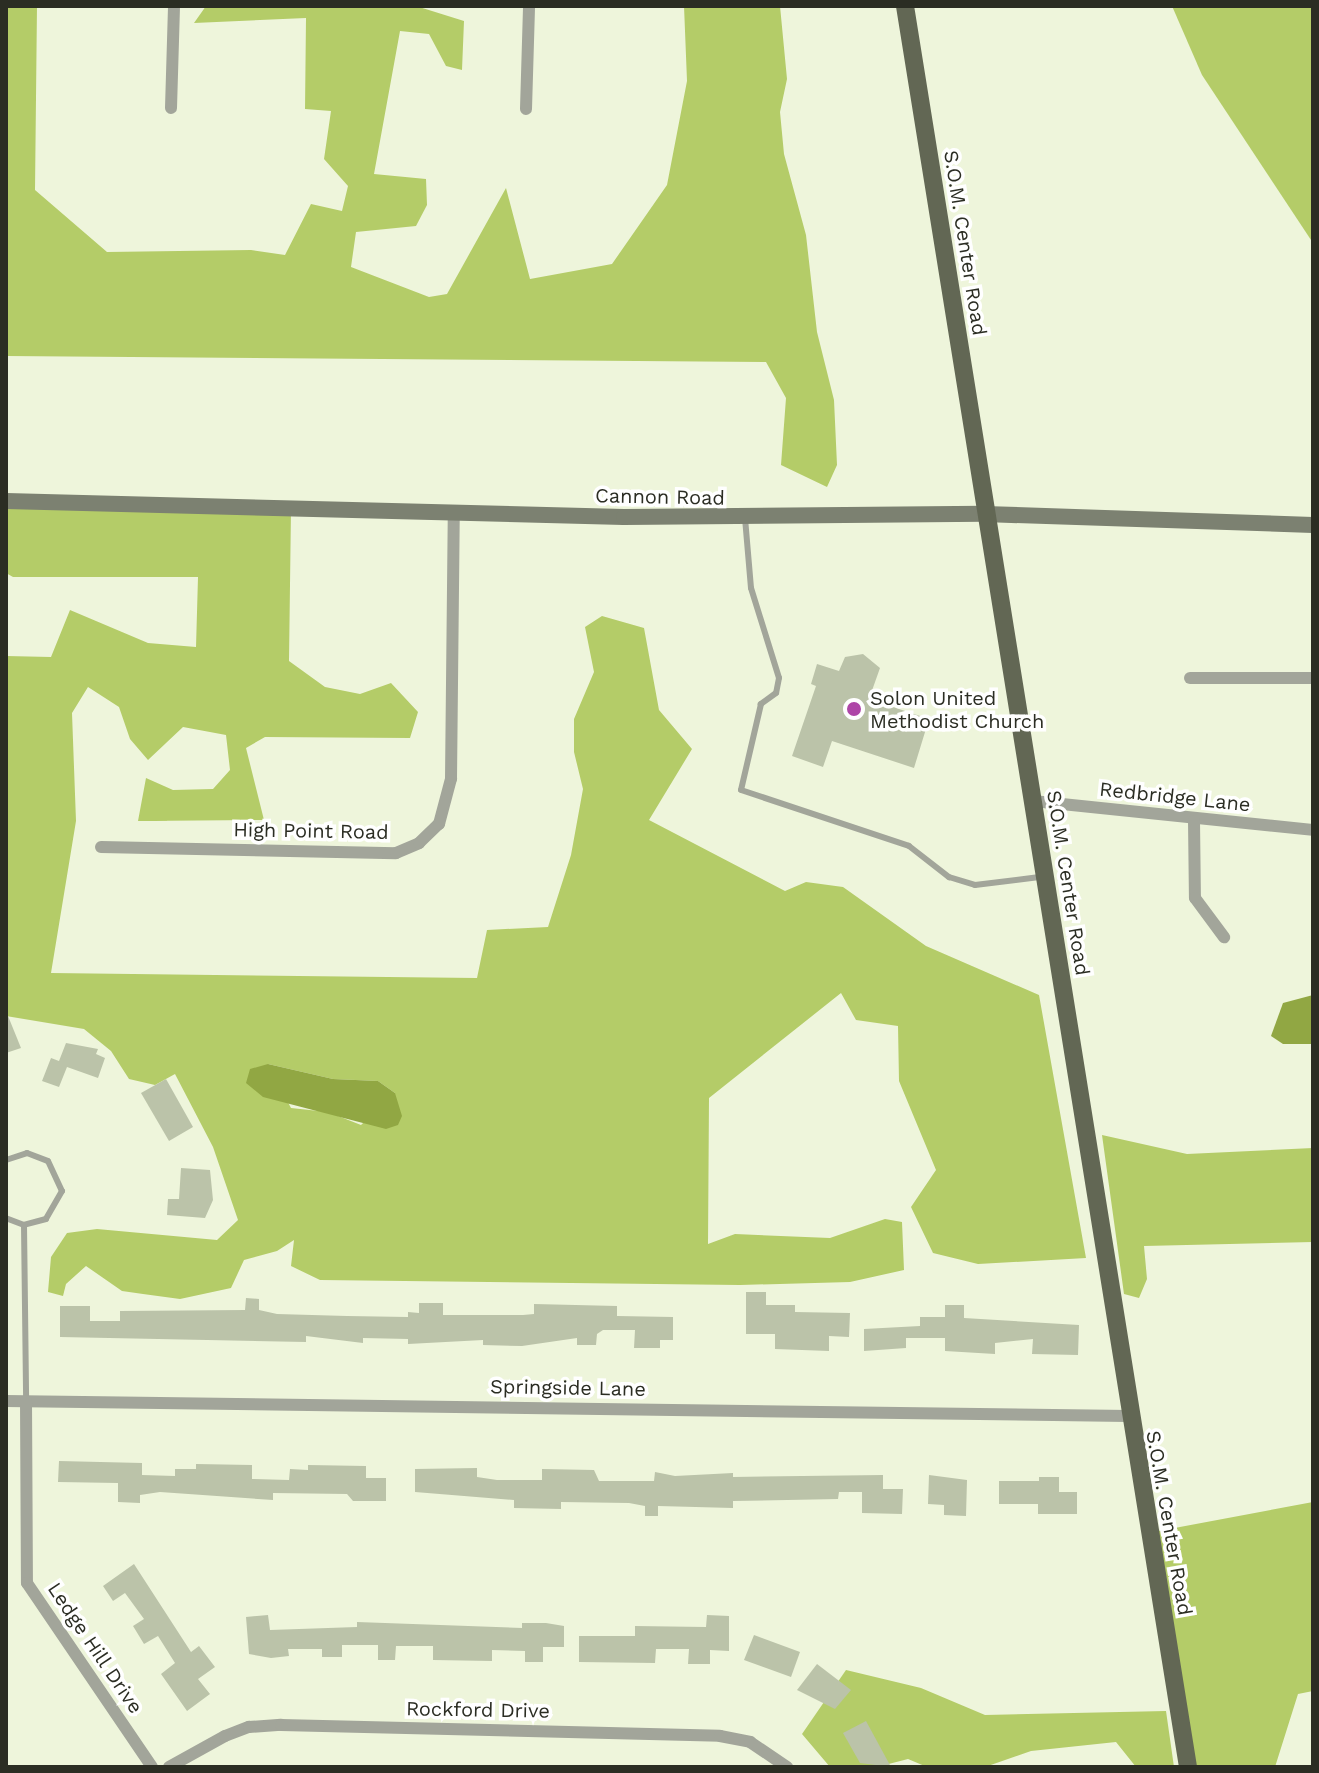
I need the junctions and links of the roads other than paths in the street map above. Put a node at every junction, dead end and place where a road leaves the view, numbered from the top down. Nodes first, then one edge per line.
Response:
1 (174, 6) edge
2 (529, 6) edge
3 (905, 6) edge
4 (171, 108) dead end
5 (526, 109) dead end
6 (6, 501) edge
7 (454, 514) junction
8 (984, 514) junction
9 (745, 518) junction
10 (1313, 525) edge
11 (1190, 678) dead end
12 (1313, 678) edge
13 (1033, 801) junction
14 (1194, 821) junction
15 (1313, 830) edge
16 (101, 847) dead end
17 (1045, 876) junction
18 (1224, 937) dead end
19 (6, 1160) edge
20 (6, 1218) edge
21 (24, 1225) junction
22 (6, 1401) edge
23 (26, 1401) junction
24 (1128, 1416) junction
25 (152, 1767) edge
26 (169, 1767) edge
27 (787, 1767) edge
28 (1188, 1767) edge

1 - 4 street
2 - 5 street
3 - 8 main road, S.O.M. Center Road
6 - 7 main road, Cannon Road
7 - 9 main road, Cannon Road
7 - 16 street, High Point Road
8 - 9 main road, Cannon Road
8 - 10 main road, Cannon Road
8 - 13 main road, S.O.M. Center Road
9 - 17 lane
11 - 12 street
13 - 14 street, Redbridge Lane
13 - 17 main road, S.O.M. Center Road
14 - 15 street, Redbridge Lane
14 - 18 street
17 - 24 main road, S.O.M. Center Road
19 - 21 lane
20 - 21 lane
21 - 23 lane
22 - 23 street, Springside Lane
23 - 24 street, Springside Lane
23 - 25 street, Ledge Hill Drive
24 - 28 main road, S.O.M. Center Road
26 - 27 street, Rockford Drive

